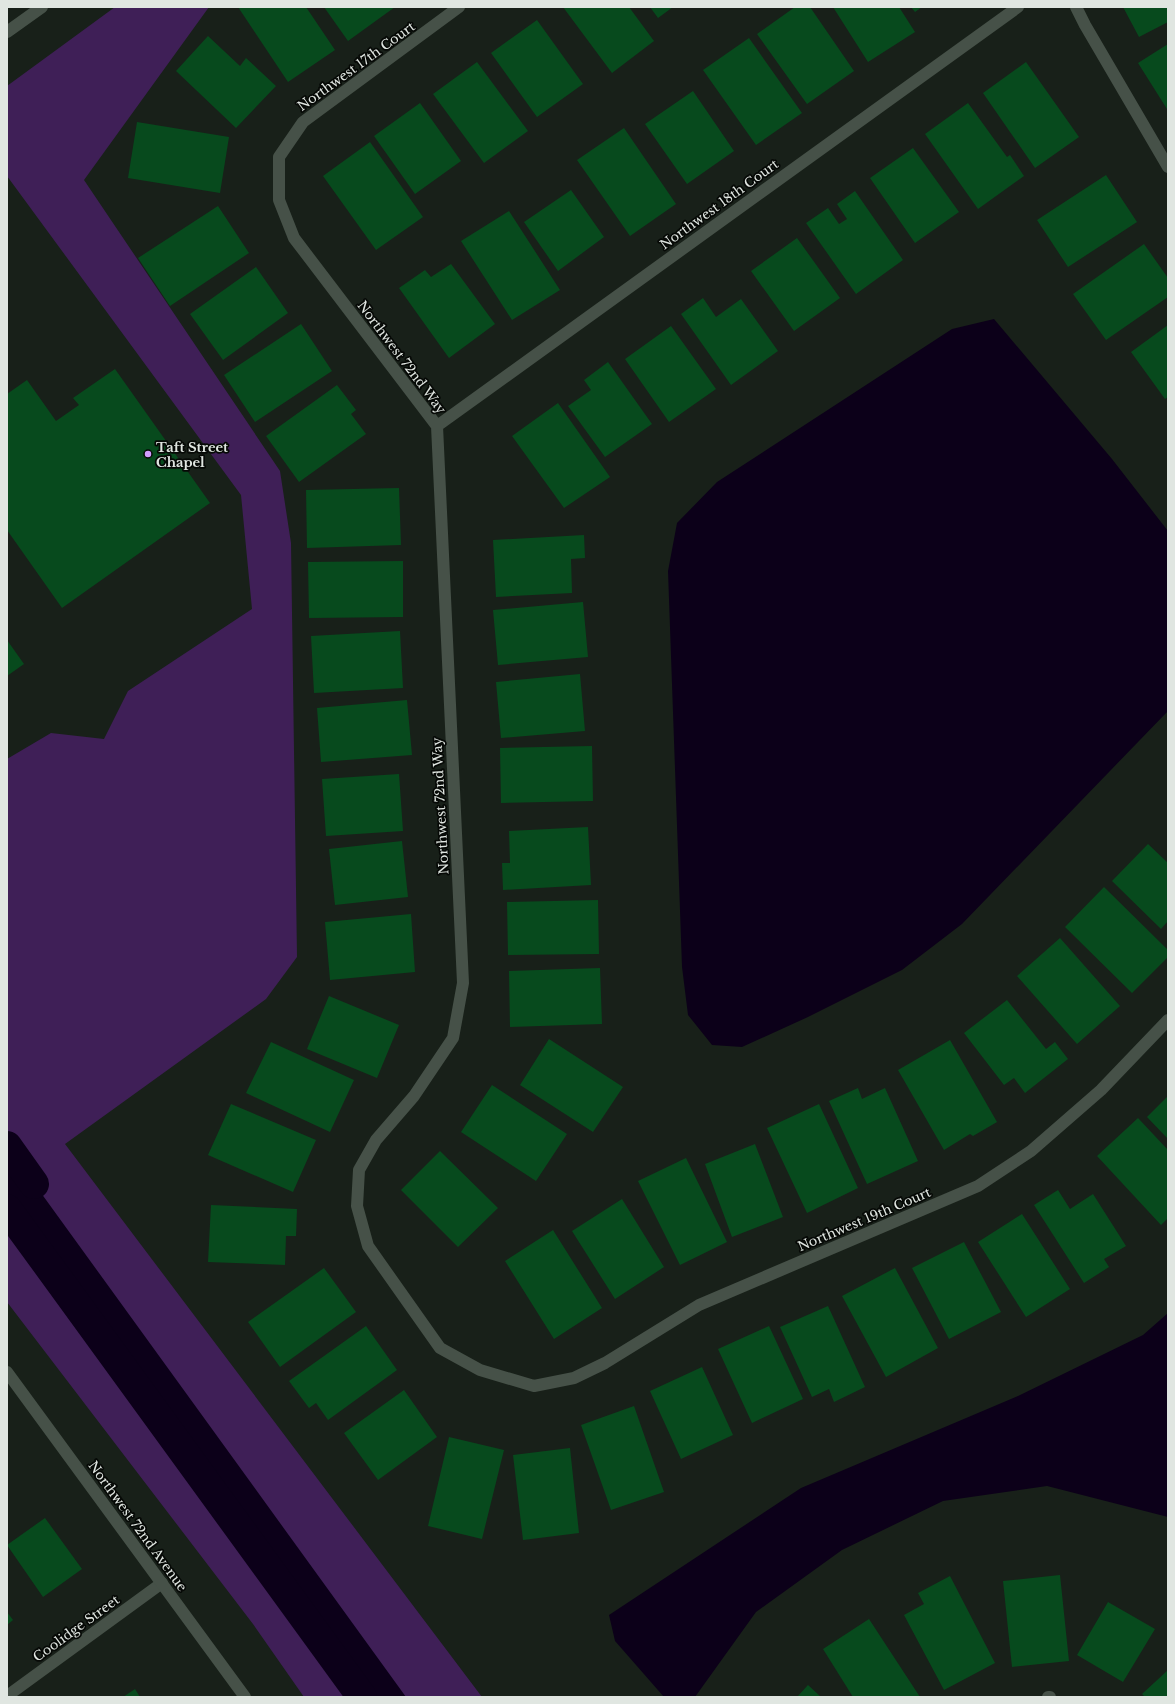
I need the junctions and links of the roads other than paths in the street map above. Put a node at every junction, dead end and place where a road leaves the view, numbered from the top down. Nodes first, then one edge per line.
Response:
1 (42, 7) edge
2 (459, 7) edge
3 (1018, 7) edge
4 (1076, 7) edge
5 (7, 32) edge
6 (278, 158) joint
7 (1168, 167) edge
8 (437, 426) junction
9 (1168, 1020) edge
10 (7, 1372) edge
11 (534, 1386) joint
12 (162, 1583) junction
13 (7, 1696) edge
14 (245, 1697) edge

1 - 5 street
2 - 6 street, Northwest 17th Court
3 - 8 street, Northwest 18th Court
4 - 7 street
6 - 8 street, Northwest 72nd Way
8 - 11 street, Northwest 72nd Way
9 - 11 street, Northwest 19th Court
10 - 12 street, Northwest 72nd Avenue
12 - 13 street, Coolidge Street
12 - 14 street, Northwest 72nd Avenue

